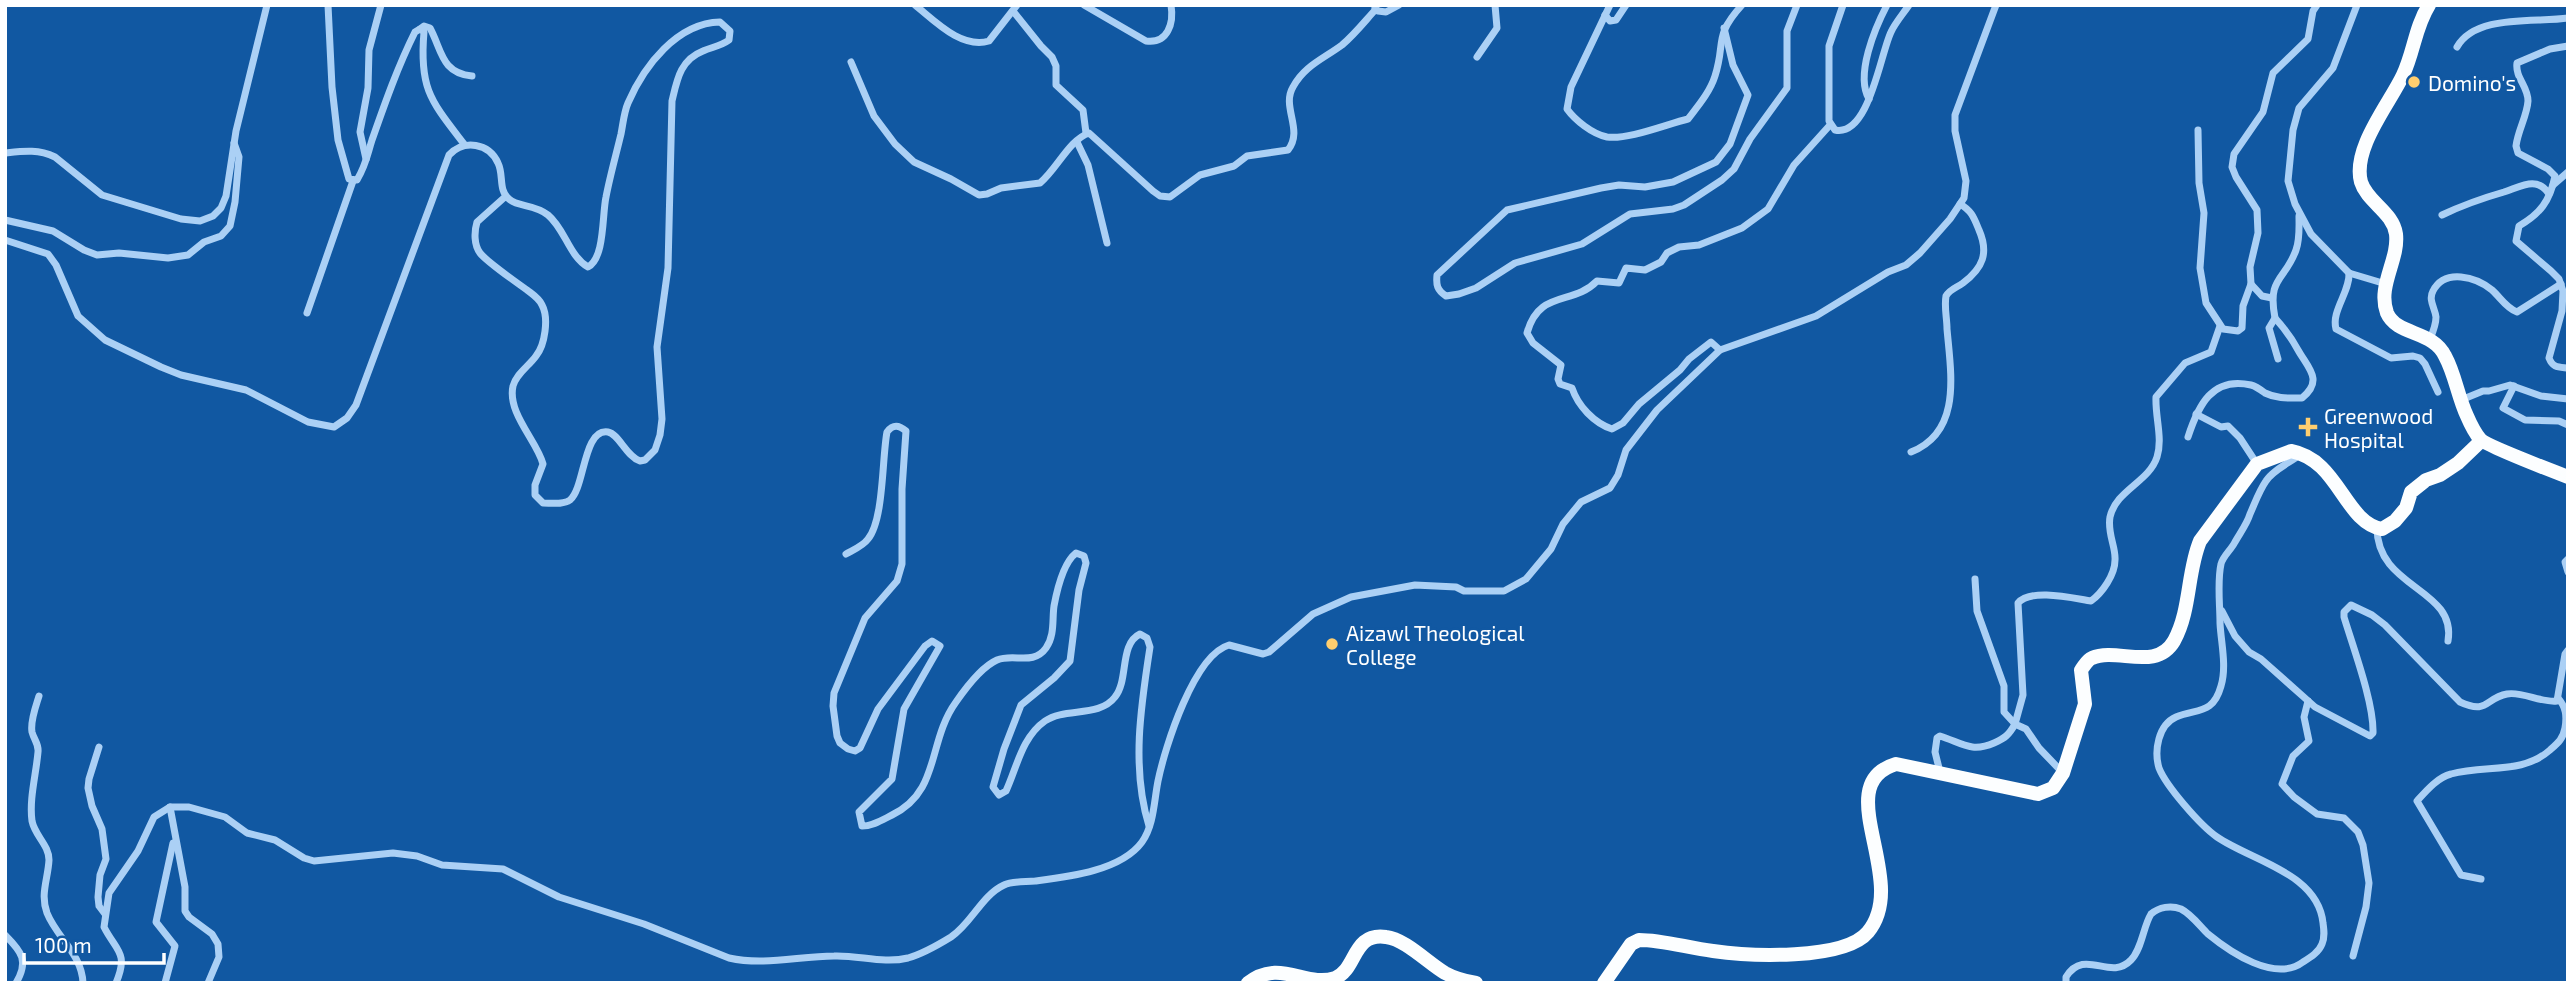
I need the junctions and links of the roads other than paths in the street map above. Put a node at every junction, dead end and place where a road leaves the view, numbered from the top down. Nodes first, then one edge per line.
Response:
1 (267, 5) edge
2 (328, 5) edge
3 (381, 5) edge
4 (915, 5) edge
5 (1084, 5) edge
6 (1171, 5) edge
7 (1399, 5) edge
8 (1496, 5) edge
9 (1610, 5) edge
10 (1626, 5) edge
11 (1742, 5) edge
12 (1797, 5) edge
13 (1843, 5) edge
14 (1887, 5) edge
15 (1909, 5) edge
16 (1996, 5) edge
17 (2317, 5) edge
18 (2357, 5) edge
19 (2429, 5) edge
20 (1375, 7) edge
21 (1015, 8) edge
22 (1605, 15) junction
23 (2568, 18) edge
24 (1724, 28) junction
25 (420, 29) junction
26 (2568, 46) edge
27 (2457, 47) dead end
28 (1477, 57) dead end
29 (851, 62) dead end
30 (472, 76) dead end
31 (1869, 99) junction
32 (1830, 125) junction
33 (2198, 130) dead end
34 (1086, 133) junction
35 (234, 142) junction
36 (1077, 142) junction
37 (464, 144) junction
38 (5, 153) edge
39 (367, 163) junction
40 (2568, 172) edge
41 (353, 181) junction
42 (2553, 185) junction
43 (2549, 194) junction
44 (506, 196) junction
45 (1960, 204) junction
46 (2299, 213) junction
47 (2442, 215) dead end
48 (5, 220) edge
49 (5, 240) edge
50 (1107, 243) dead end
51 (2349, 273) junction
52 (2251, 284) junction
53 (2386, 284) junction
54 (2561, 284) junction
55 (2272, 298) junction
56 (307, 313) dead end
57 (2275, 318) junction
58 (2220, 326) junction
59 (2430, 339) junction
60 (1720, 350) junction
61 (2278, 359) dead end
62 (2568, 368) edge
63 (2514, 386) junction
64 (2438, 392) dead end
65 (2568, 399) edge
66 (2461, 400) junction
67 (2196, 414) junction
68 (2568, 425) edge
69 (2188, 437) dead end
70 (2481, 441) junction
71 (1911, 452) dead end
72 (2303, 453) junction
73 (2258, 464) junction
74 (2568, 477) edge
75 (2377, 528) junction
76 (846, 554) dead end
77 (2568, 559) edge
78 (2568, 572) edge
79 (1975, 579) dead end
80 (2220, 607) junction
81 (2448, 641) dead end
82 (2568, 650) edge
83 (39, 696) dead end
84 (2558, 698) junction
85 (2308, 701) junction
86 (2015, 724) junction
87 (99, 747) dead end
88 (1941, 773) junction
89 (2063, 773) junction
90 (170, 807) junction
91 (1149, 827) junction
92 (174, 836) junction
93 (2481, 879) dead end
94 (105, 914) junction
95 (5, 935) edge
96 (2354, 956) dead end
97 (2064, 981) edge
98 (16, 983) edge
99 (83, 983) edge
100 (116, 983) edge
101 (164, 983) edge
102 (208, 983) edge
103 (1248, 983) edge
104 (1476, 983) edge
105 (1604, 983) edge

1 - 35 street
2 - 41 street
3 - 39 street
4 - 21 street
5 - 6 street
7 - 20 street
8 - 28 street
9 - 22 street
10 - 22 street
11 - 24 street
12 - 24 street
13 - 32 street
14 - 31 street
15 - 31 street
16 - 45 street
17 - 52 street
18 - 46 street
19 - 53 highway
20 - 34 street
21 - 34 street
22 - 24 street
23 - 27 street
25 - 30 street
25 - 37 street
25 - 39 street
26 - 42 street
29 - 36 street
31 - 32 street
32 - 60 street
33 - 58 street
34 - 36 street
35 - 38 street
35 - 48 street
36 - 50 street
37 - 44 street
37 - 49 street
39 - 41 street
40 - 42 street
41 - 56 street
42 - 43 street
43 - 47 street
43 - 54 street
44 - 44 street
45 - 60 street
45 - 71 street
46 - 51 street
46 - 55 street
51 - 53 street
51 - 64 street
52 - 55 street
52 - 58 street
53 - 59 highway
54 - 59 street
54 - 62 street
55 - 57 street
57 - 61 street
57 - 67 street
58 - 86 street
59 - 66 highway
60 - 91 street
63 - 65 street
63 - 66 street
63 - 68 street
66 - 70 highway
67 - 69 street
67 - 73 street
70 - 74 highway
70 - 75 highway
72 - 73 highway
72 - 75 highway
72 - 80 street
73 - 89 highway
75 - 81 street
76 - 91 street
77 - 78 street
79 - 86 street
80 - 85 street
80 - 97 street
82 - 84 street
83 - 99 street
84 - 85 street
84 - 93 street
85 - 96 street
86 - 88 street
86 - 89 street
87 - 94 street
88 - 89 highway
88 - 105 highway
90 - 91 street
90 - 92 street
90 - 94 street
92 - 101 street
92 - 102 street
94 - 100 street
95 - 98 street
103 - 104 highway

